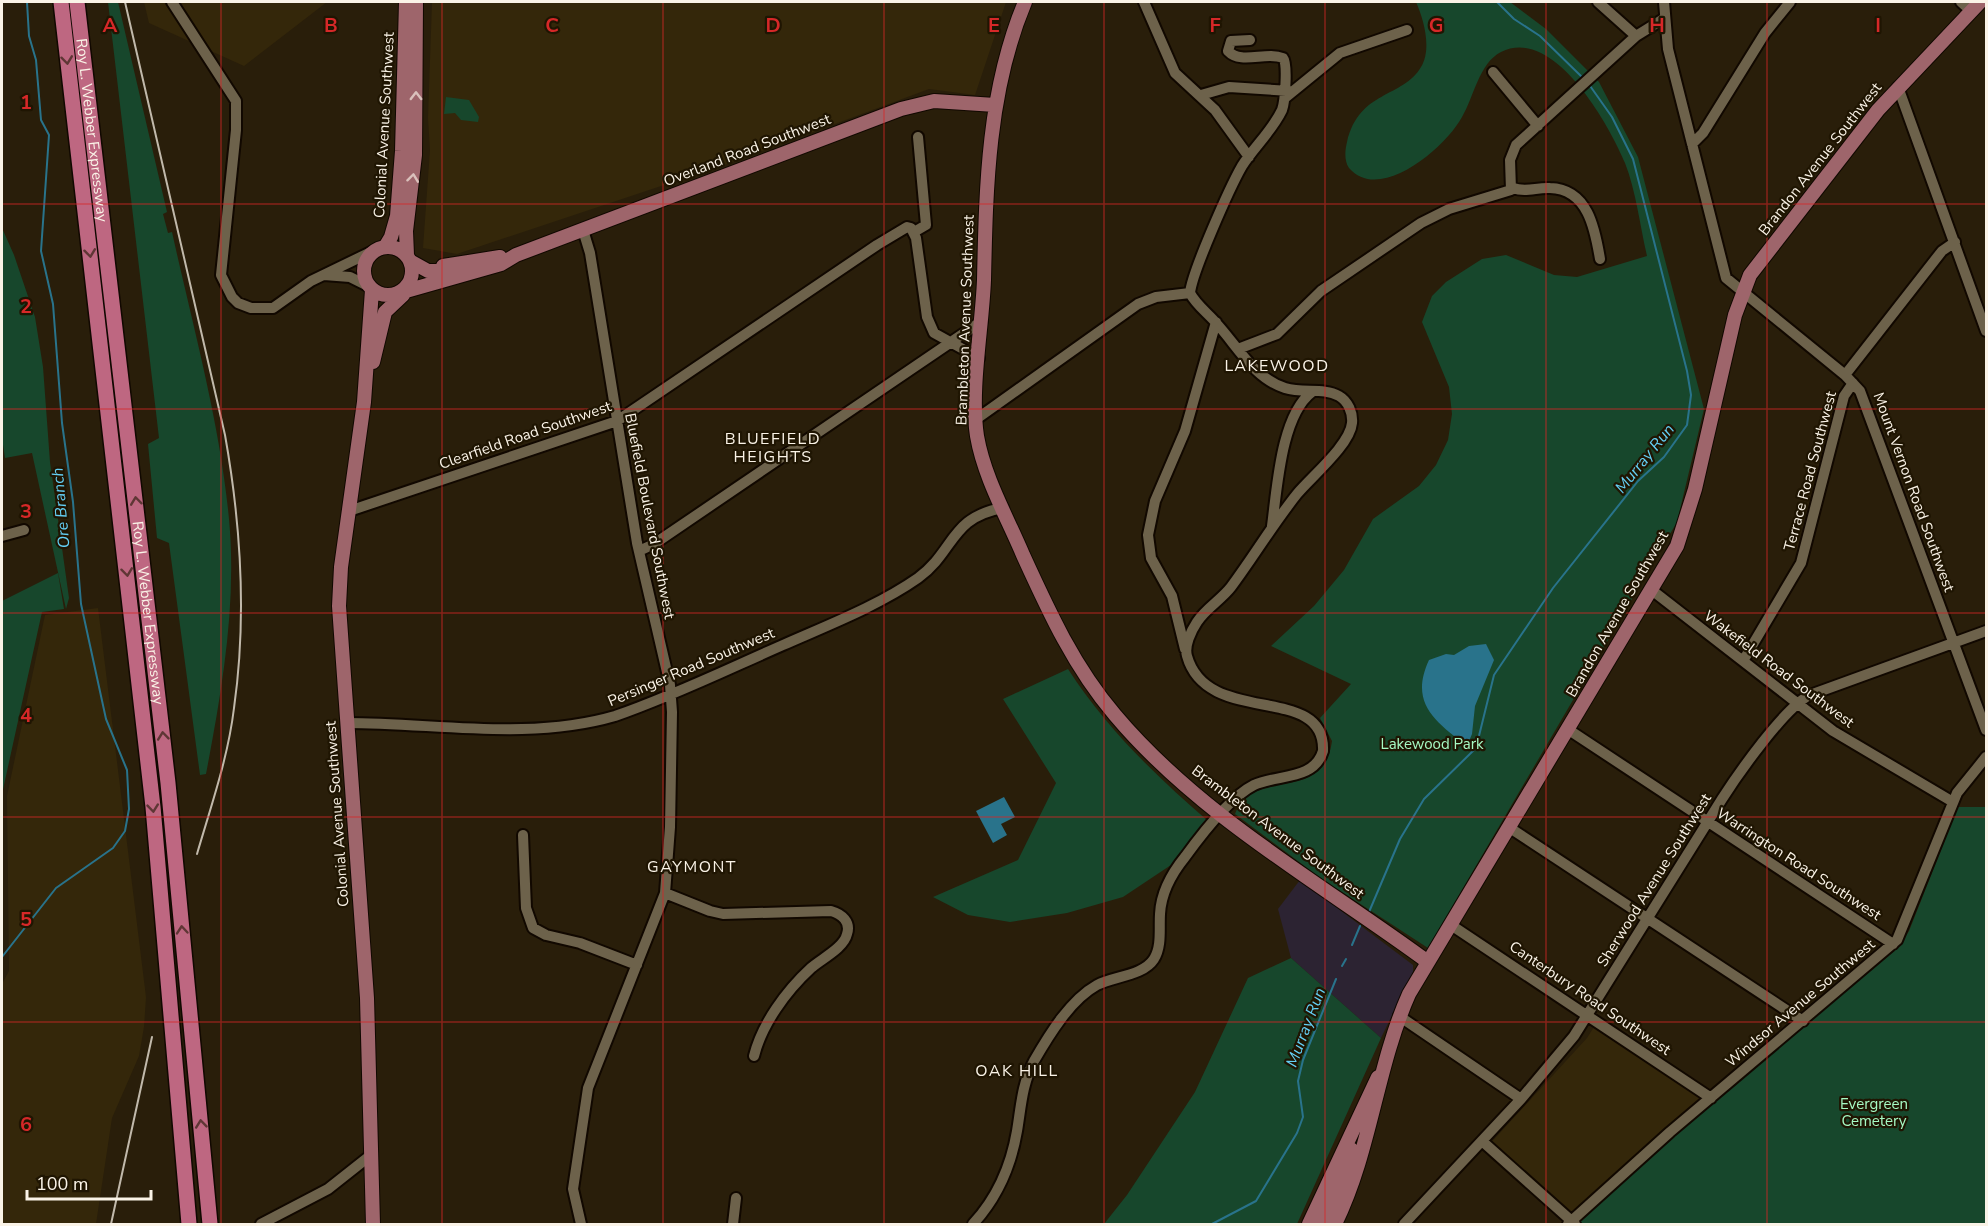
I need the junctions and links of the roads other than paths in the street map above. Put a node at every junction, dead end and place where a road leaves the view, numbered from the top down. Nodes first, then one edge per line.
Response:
1 (61, 2) edge
2 (77, 2) edge
3 (172, 2) edge
4 (406, 2) edge
5 (416, 2) edge
6 (1025, 2) edge
7 (1144, 2) edge
8 (1598, 2) edge
9 (1664, 2) edge
10 (1790, 2) edge
11 (1971, 4) edge
12 (1665, 18) junction
13 (1407, 30) dead end
14 (1636, 36) junction
15 (1250, 40) dead end
16 (1493, 72) dead end
17 (1898, 87) junction
18 (1287, 93) junction
19 (1201, 95) junction
20 (995, 105) junction
21 (1538, 126) junction
22 (918, 138) dead end
23 (1692, 144) junction
24 (1249, 156) junction
25 (1513, 188) junction
26 (398, 201) junction
27 (583, 230) junction
28 (914, 232) junction
29 (1955, 242) junction
30 (373, 251) junction
31 (408, 252) junction
32 (516, 255) junction
33 (500, 257) junction
34 (1600, 259) dead end
35 (324, 275) junction
36 (371, 289) junction
37 (401, 293) junction
38 (1190, 294) junction
39 (1742, 294) junction
40 (982, 321) junction
41 (1216, 322) junction
42 (1986, 331) edge
43 (950, 343) junction
44 (1238, 349) junction
45 (979, 358) junction
46 (1849, 379) junction
47 (1312, 392) junction
48 (364, 402) junction
49 (975, 420) junction
50 (617, 421) junction
51 (1003, 508) junction
52 (349, 511) junction
53 (24, 530) dead end
54 (1272, 530) junction
55 (2, 536) edge
56 (639, 551) junction
57 (1653, 591) junction
58 (1986, 631) edge
59 (1953, 643) junction
60 (1186, 652) junction
61 (1743, 661) junction
62 (671, 694) junction
63 (1797, 703) junction
64 (347, 723) junction
65 (1569, 730) junction
66 (1986, 730) edge
67 (1986, 757) edge
68 (1953, 802) junction
69 (1222, 814) junction
70 (1707, 822) junction
71 (1510, 828) junction
72 (523, 835) dead end
73 (665, 893) junction
74 (1648, 918) junction
75 (1451, 925) junction
76 (1893, 944) junction
77 (1428, 962) junction
78 (637, 964) junction
79 (1399, 1016) junction
80 (1589, 1016) junction
81 (1803, 1021) junction
82 (754, 1056) dead end
83 (1383, 1067) junction
84 (1369, 1093) junction
85 (1711, 1098) junction
86 (1521, 1099) junction
87 (1482, 1141) junction
88 (371, 1155) junction
89 (206, 1166) junction
90 (736, 1198) dead end
91 (1338, 1220) edge
92 (1572, 1223) edge
93 (189, 1224) edge
94 (210, 1224) edge
95 (216, 1224) edge
96 (261, 1224) edge
97 (373, 1224) edge
98 (581, 1224) edge
99 (733, 1224) edge
100 (973, 1224) edge
101 (1309, 1224) edge
102 (1322, 1224) edge
103 (1404, 1224) edge

1 -> 93 highway, Roy L. Webber Expressway
89 -> 2 highway, Roy L. Webber Expressway
3 - 35 street
4 - 26 main road, Colonial Avenue Southwest
31 -> 5 main road, Colonial Avenue Southwest
6 - 20 main road, Brambleton Avenue Southwest
7 - 19 street
8 - 14 street
9 - 12 street, Mount Vernon Road Southwest
10 - 23 street
11 - 17 main road, Brandon Avenue Southwest
12 - 14 street
12 - 23 street, Mount Vernon Road Southwest
13 - 18 street
14 - 21 street
15 - 18 street
16 - 21 street
17 - 29 street
17 - 39 main road, Brandon Avenue Southwest
18 - 19 street
18 - 24 street
19 - 24 street
20 - 27 main road, Overland Road Southwest
20 - 40 main road, Brambleton Avenue Southwest
21 - 25 street
22 - 28 street
23 - 39 street, Mount Vernon Road Southwest
24 - 38 street
25 - 34 street
25 - 44 street
26 - 30 main road
26 - 30 main road, Colonial Avenue Southwest
27 - 32 main road, Overland Road Southwest
27 - 50 street, Bluefield Boulevard Southwest
28 - 43 street
28 - 50 street, Clearfield Road Southwest
29 - 42 street
29 - 46 street, Terrace Road Southwest
30 - 31 main road
30 - 35 street
30 - 36 main road
31 - 33 main road
31 - 33 main road, Overland Road Southwest
31 - 37 main road
32 - 33 main road, Overland Road Southwest
32 - 37 main road, Overland Road Southwest
35 - 36 street
36 - 37 main road
36 - 48 main road, Colonial Avenue Southwest
37 - 48 main road, Colonial Avenue Southwest
38 - 41 street
38 - 49 street
39 - 46 street, Mount Vernon Road Southwest
39 - 57 main road, Brandon Avenue Southwest
40 - 43 street
40 - 45 main road, Brambleton Avenue Southwest
41 - 44 street
41 - 60 street
43 - 45 street
43 - 56 street
44 - 47 street
45 - 49 main road, Brambleton Avenue Southwest
46 - 59 street, Mount Vernon Road Southwest
46 - 61 street, Terrace Road Southwest
47 - 54 street
47 - 54 street
48 - 52 main road, Colonial Avenue Southwest
49 - 51 main road, Brambleton Avenue Southwest
50 - 52 street, Clearfield Road Southwest
50 - 56 street, Bluefield Boulevard Southwest
51 - 62 street, Persinger Road Southwest
51 - 69 main road, Brambleton Avenue Southwest
52 - 64 main road, Colonial Avenue Southwest
53 - 55 street
54 - 60 street
56 - 62 street, Bluefield Boulevard Southwest
57 - 61 street, Wakefield Road Southwest
57 - 65 main road, Brandon Avenue Southwest
58 - 59 street, Sherwood Avenue Southwest
59 - 63 street, Sherwood Avenue Southwest
59 - 66 street, Mount Vernon Road Southwest
60 - 69 street
61 - 63 street, Wakefield Road Southwest
62 - 64 street, Persinger Road Southwest
62 - 73 street, Bluefield Boulevard Southwest
63 - 68 street, Wakefield Road Southwest
63 - 70 street, Sherwood Avenue Southwest
64 - 88 main road, Colonial Avenue Southwest
65 - 70 street, Warrington Road Southwest
65 - 71 main road, Brandon Avenue Southwest
67 - 68 street, Windsor Avenue Southwest
68 - 76 street, Windsor Avenue Southwest
69 - 77 main road, Brambleton Avenue Southwest
69 - 100 street
70 - 74 street, Sherwood Avenue Southwest
70 - 76 street, Warrington Road Southwest
71 - 74 street
71 - 75 main road, Brandon Avenue Southwest
72 - 78 street
73 - 78 street, Bluefield Boulevard Southwest
73 - 82 street
74 - 80 street, Sherwood Avenue Southwest
74 - 81 street
75 - 77 main road, Brandon Avenue Southwest
75 - 80 street, Canterbury Road Southwest
76 - 81 street, Windsor Avenue Southwest
77 - 79 main road, Brandon Avenue Southwest
78 - 98 street, Bluefield Boulevard Southwest
79 - 83 main road, Brandon Avenue Southwest
79 - 86 street
80 - 85 street, Canterbury Road Southwest
80 - 86 street, Sherwood Avenue Southwest
81 - 85 street, Windsor Avenue Southwest
83 - 84 main road, Brandon Avenue Southwest
83 - 91 main road, Brandon Avenue Southwest
84 - 101 main road, Brandon Avenue Southwest
84 - 102 main road, Brandon Avenue Southwest
85 - 92 street, Windsor Avenue Southwest
86 - 87 street, Sherwood Avenue Southwest
87 - 92 street
87 - 103 street, Sherwood Avenue Southwest
88 - 96 street
88 - 97 main road, Colonial Avenue Southwest
89 - 94 highway, Roy L. Webber Expressway
89 - 95 highway
90 - 99 street

